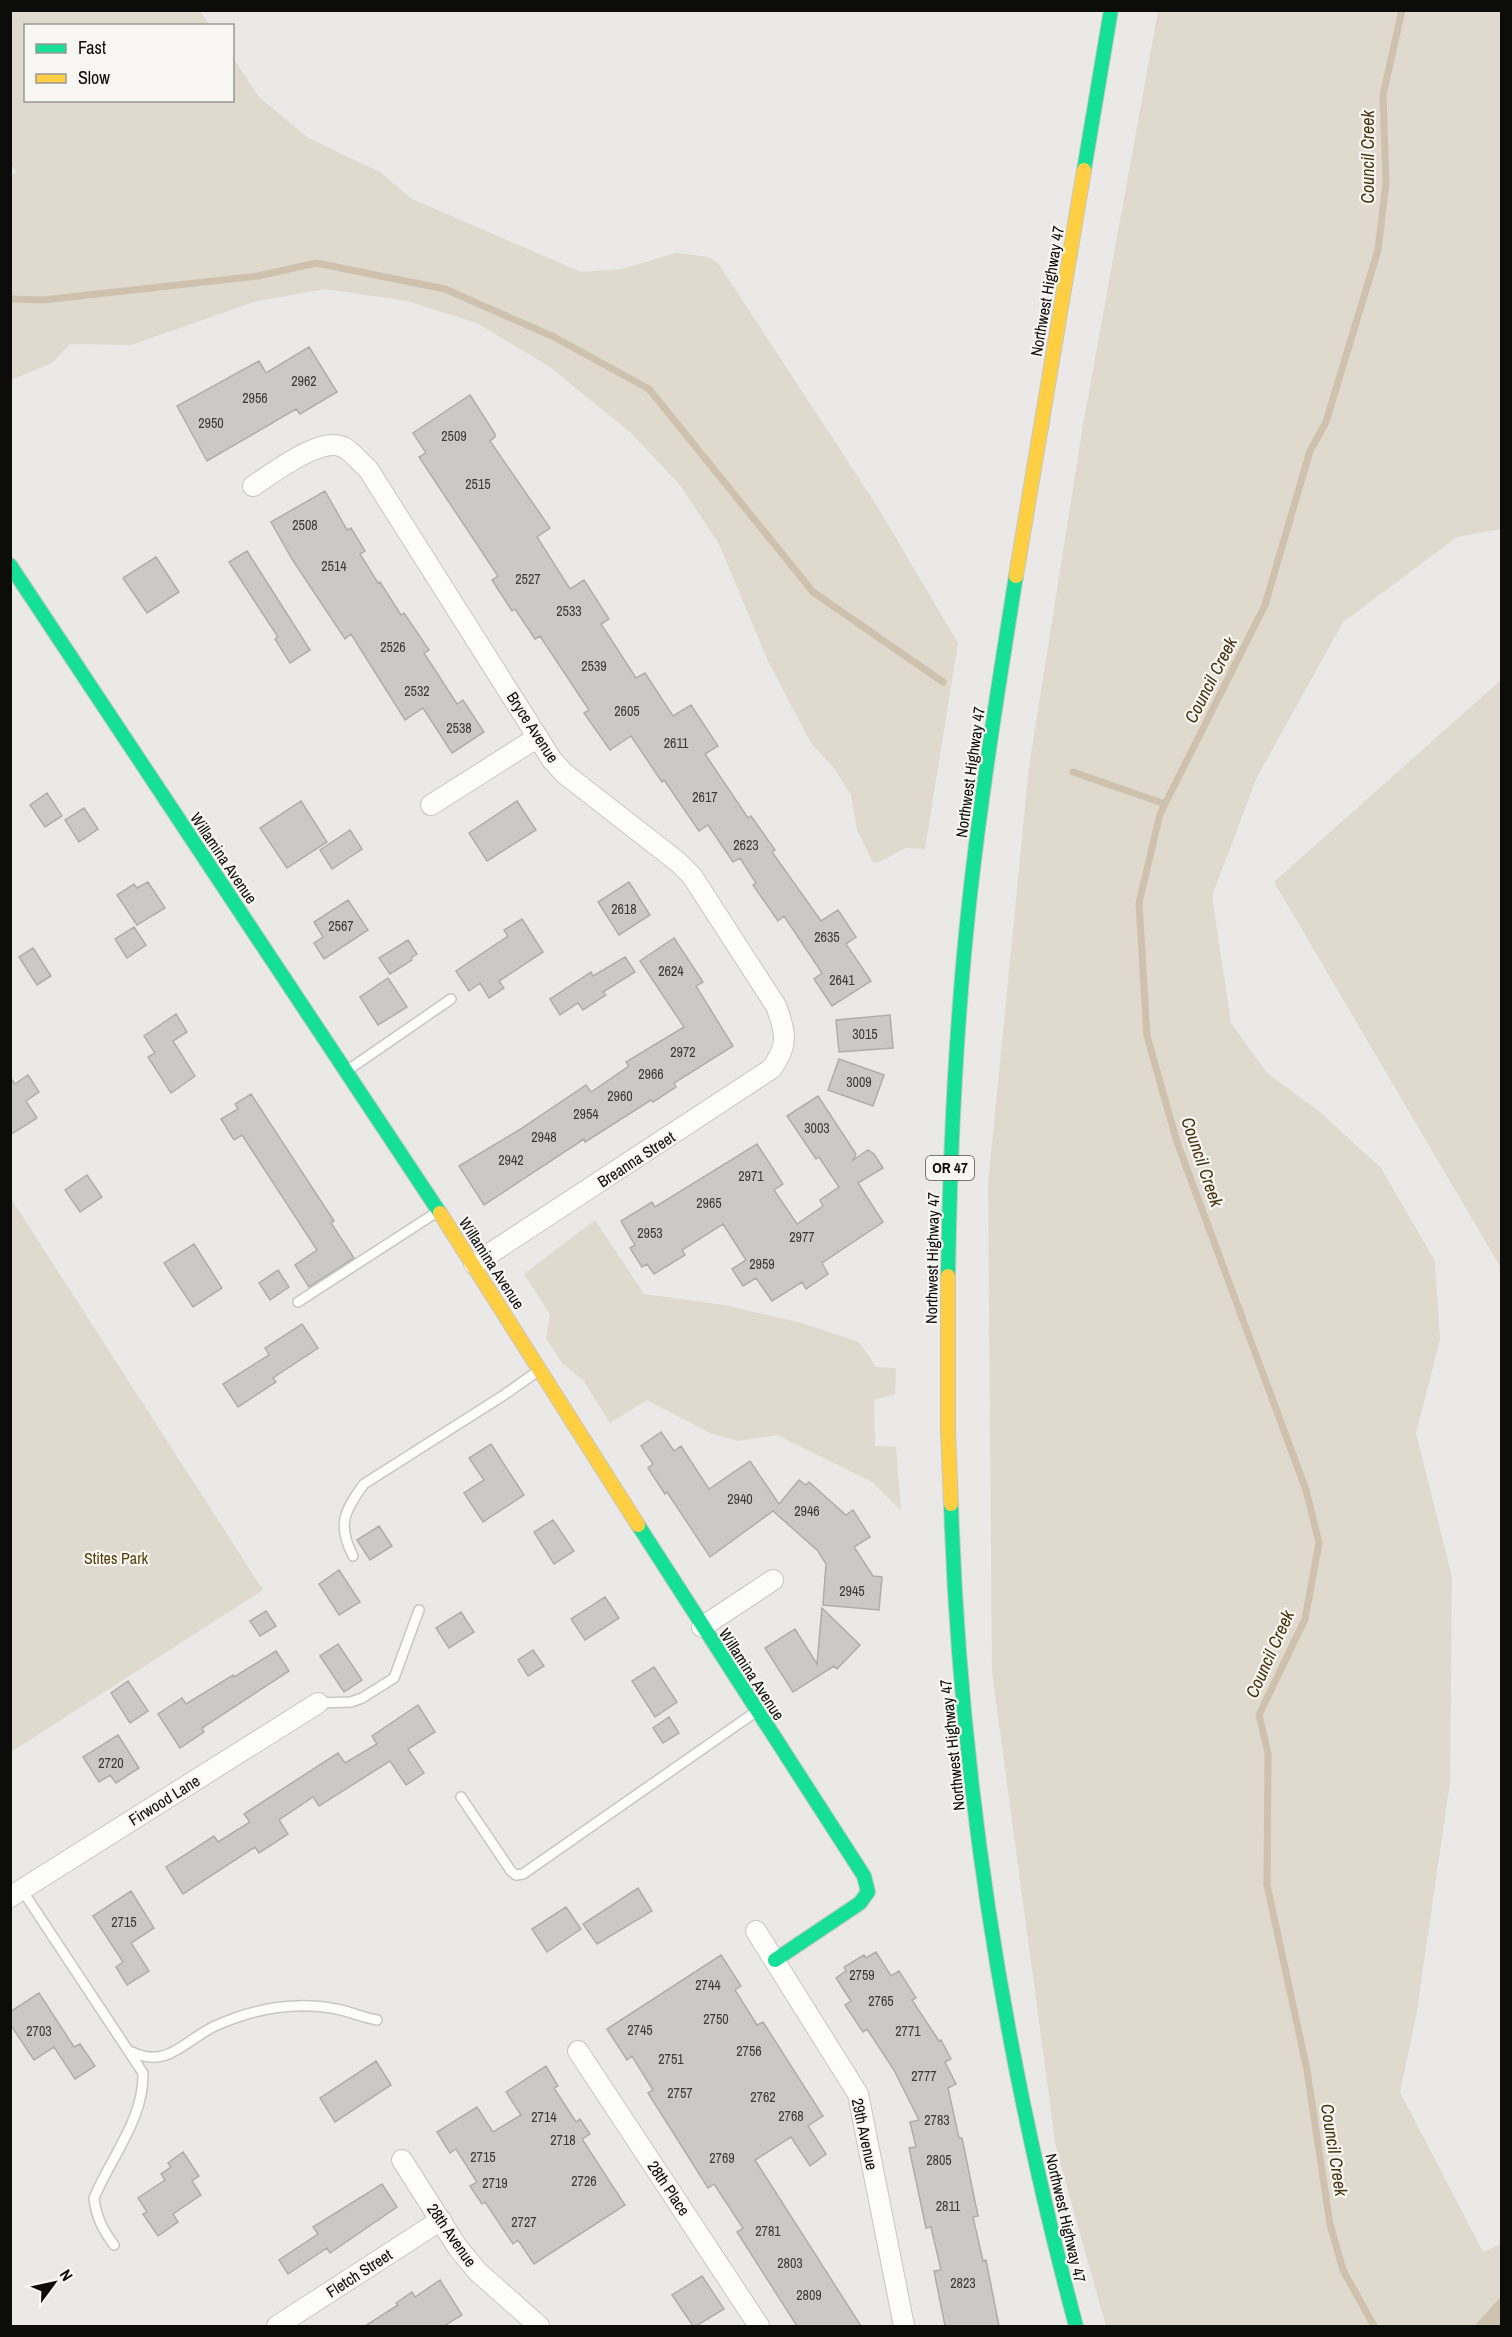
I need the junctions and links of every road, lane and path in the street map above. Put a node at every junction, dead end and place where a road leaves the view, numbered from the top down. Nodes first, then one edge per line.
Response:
1 (1112, 10) edge
2 (253, 486) dead end
3 (10, 565) edge
4 (538, 737) junction
5 (431, 805) dead end
6 (451, 999) dead end
7 (785, 1042) joint
8 (346, 1072) junction
9 (439, 1210) junction
10 (474, 1264) junction
11 (298, 1302) dead end
12 (540, 1369) junction
13 (353, 1556) dead end
14 (773, 1580) dead end
15 (420, 1610) dead end
16 (702, 1627) junction
17 (318, 1703) joint
18 (757, 1711) junction
19 (461, 1797) dead end
20 (16, 1894) edge
21 (756, 1931) dead end
22 (775, 1960) junction
23 (377, 2020) dead end
24 (130, 2051) junction
25 (578, 2051) dead end
26 (402, 2160) dead end
27 (441, 2220) junction
28 (114, 2245) dead end
29 (276, 2326) edge
30 (538, 2326) edge
31 (759, 2326) edge
32 (904, 2326) edge
33 (1076, 2326) edge

1 - 33 main road, Northwest Highway 47 / OR 47
2 - 4 street, Bryce Avenue
3 - 8 main road, Willamina Avenue
4 - 5 street
4 - 7 street, Bryce Avenue
6 - 8 lane
7 - 10 street, Breanna Street
8 - 9 main road, Willamina Avenue
9 - 10 main road, Willamina Avenue
9 - 11 lane
10 - 12 main road, Willamina Avenue
12 - 13 lane
12 - 16 main road, Willamina Avenue
14 - 16 street
15 - 17 lane
16 - 18 main road, Willamina Avenue
17 - 20 street, Firwood Lane
18 - 19 lane
18 - 22 main road, Willamina Avenue
20 - 24 lane
21 - 22 street, 29th Avenue
22 - 32 street, 29th Avenue
23 - 24 lane
24 - 28 lane
25 - 31 street, 28th Place
26 - 27 street, 28th Avenue
27 - 29 street, Fletch Street
27 - 30 street, 28th Avenue

